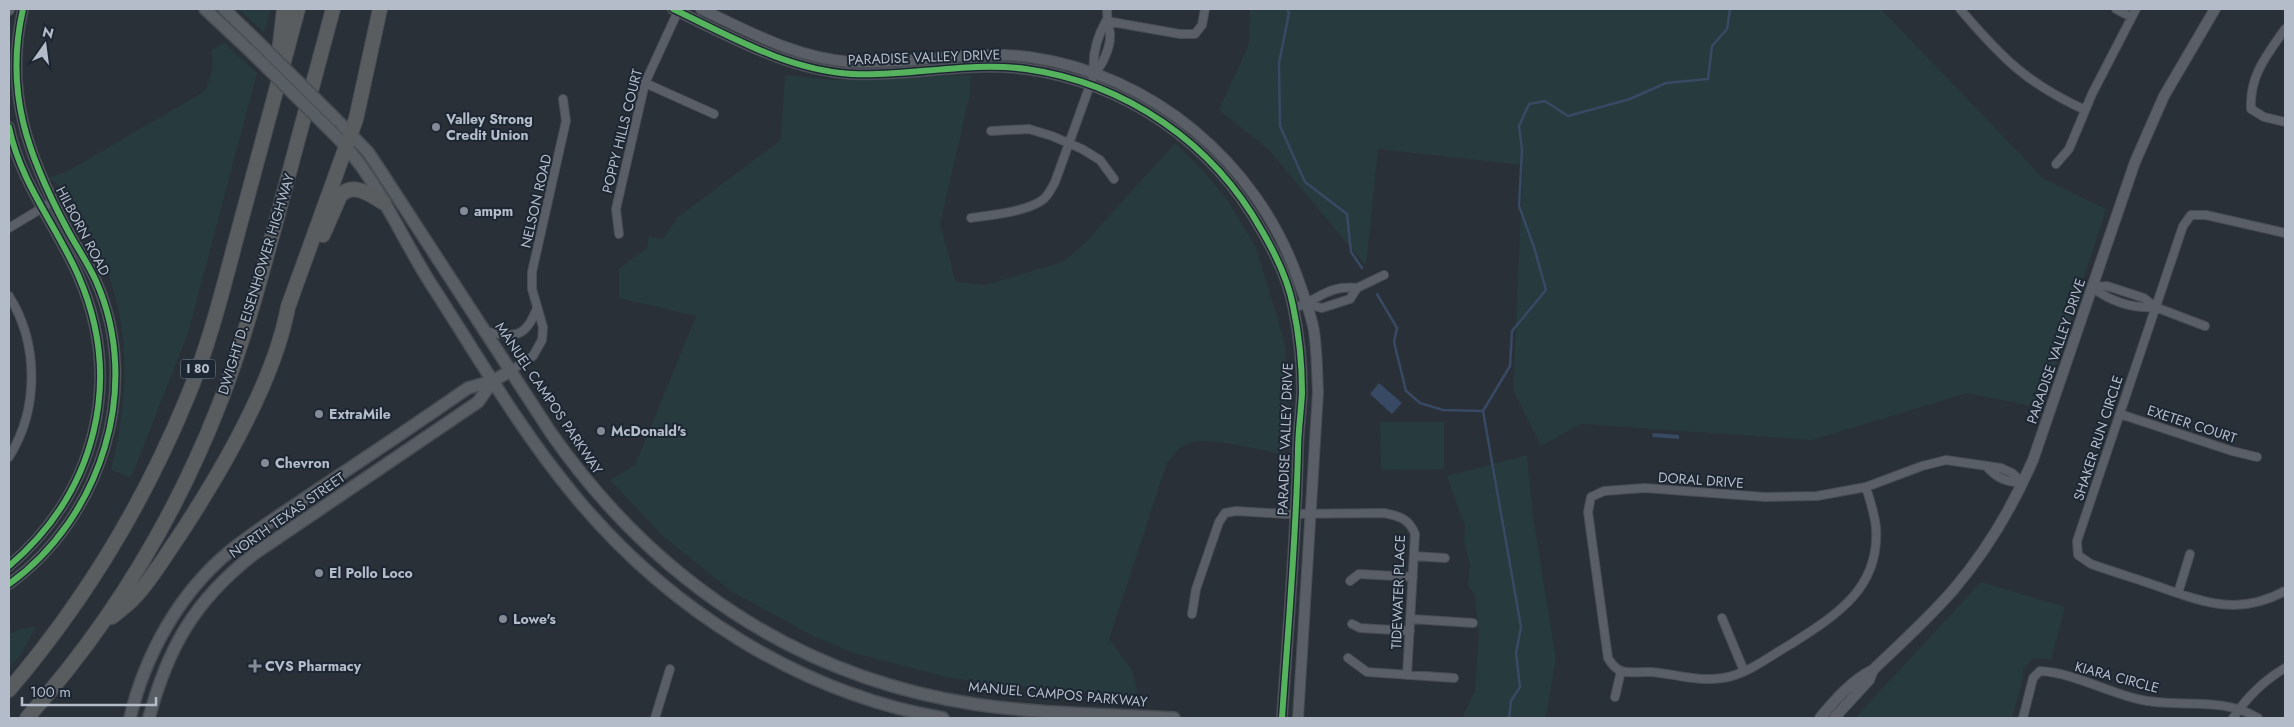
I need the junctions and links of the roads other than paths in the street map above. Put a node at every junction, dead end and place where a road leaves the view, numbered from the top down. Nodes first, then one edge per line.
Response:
1 (23, 9) edge
2 (205, 9) edge
3 (224, 9) edge
4 (284, 9) edge
5 (298, 9) edge
6 (333, 9) edge
7 (380, 9) edge
8 (701, 9) edge
9 (1107, 9) edge
10 (1205, 9) edge
11 (1960, 9) edge
12 (2116, 9) edge
13 (2136, 9) edge
14 (2215, 9) edge
15 (677, 10) edge
16 (2131, 17) junction
17 (1106, 21) junction
18 (2285, 30) edge
19 (1094, 74) junction
20 (645, 83) junction
21 (1090, 85) junction
22 (276, 92) junction
23 (563, 99) dead end
24 (2085, 110) junction
25 (714, 114) dead end
26 (2285, 122) edge
27 (9, 127) edge
28 (991, 131) dead end
29 (349, 140) junction
30 (1069, 144) junction
31 (2056, 164) dead end
32 (1114, 179) dead end
33 (52, 202) junction
34 (384, 203) junction
35 (41, 208) junction
36 (971, 218) dead end
37 (9, 228) edge
38 (2285, 233) edge
39 (619, 234) dead end
40 (1384, 275) dead end
41 (2092, 287) junction
42 (1357, 288) junction
43 (9, 296) edge
44 (1306, 304) junction
45 (2155, 307) junction
46 (537, 308) junction
47 (1294, 308) junction
48 (285, 323) junction
49 (2204, 326) dead end
50 (484, 331) junction
51 (510, 370) junction
52 (494, 381) junction
53 (2120, 414) junction
54 (9, 457) edge
55 (2257, 457) dead end
56 (2023, 483) junction
57 (1866, 488) junction
58 (1295, 514) junction
59 (1310, 514) junction
60 (2190, 554) dead end
61 (1414, 556) junction
62 (1445, 558) dead end
63 (9, 566) edge
64 (1413, 577) junction
65 (1350, 581) dead end
66 (9, 584) edge
67 (2285, 591) edge
68 (2178, 593) junction
69 (1192, 614) dead end
70 (1722, 618) dead end
71 (1411, 619) junction
72 (1473, 623) dead end
73 (1352, 624) dead end
74 (100, 627) junction
75 (1410, 631) junction
76 (1348, 658) dead end
77 (2285, 668) edge
78 (670, 669) dead end
79 (1873, 670) junction
80 (1621, 671) junction
81 (1744, 671) junction
82 (1408, 675) junction
83 (1454, 678) dead end
84 (9, 690) edge
85 (1615, 697) dead end
86 (2238, 711) junction
87 (27, 718) edge
88 (130, 718) edge
89 (149, 718) edge
90 (655, 718) edge
91 (943, 718) edge
92 (1174, 718) edge
93 (1282, 718) edge
94 (1298, 718) edge
95 (1820, 718) edge
96 (1834, 718) edge
97 (2023, 718) edge
98 (2233, 718) edge
99 (2258, 718) edge

1 - 33 street, HILBORN ROAD
2 - 29 main road, MANUEL CAMPOS PARKWAY, bridge
3 - 29 main road, MANUEL CAMPOS PARKWAY, bridge
4 - 22 highway
5 - 22 highway, I 80
6 - 74 highway, DWIGHT D. EISENHOWER HIGHWAY / I 80
7 - 29 highway
8 - 19 street, PARADISE VALLEY DRIVE
9 - 17 street
10 - 17 street
11 - 24 street
12 - 16 street
13 - 16 street
14 - 41 street, PARADISE VALLEY DRIVE
15 - 20 street, POPPY HILLS COURT
15 - 21 street, PARADISE VALLEY DRIVE
16 - 24 street
17 - 19 street
18 - 26 street
19 - 21 street
19 - 44 street, PARADISE VALLEY DRIVE
20 - 25 street
20 - 39 street, POPPY HILLS COURT
21 - 30 street
21 - 47 street, PARADISE VALLEY DRIVE
22 - 84 highway, I 80
23 - 46 street, NELSON ROAD
24 - 31 street
27 - 35 street, HILBORN ROAD
28 - 30 street
29 - 34 main road, MANUEL CAMPOS PARKWAY
29 - 48 highway
29 - 50 main road, MANUEL CAMPOS PARKWAY
30 - 32 street
30 - 36 street
33 - 35 street
33 - 66 street, HILBORN ROAD
34 - 48 highway
34 - 52 main road, MANUEL CAMPOS PARKWAY
35 - 37 street
35 - 63 street, HILBORN ROAD
38 - 45 street, SHAKER RUN CIRCLE
40 - 42 street
41 - 45 street
41 - 56 street, PARADISE VALLEY DRIVE
42 - 44 street
42 - 44 street
43 - 54 street
44 - 47 street
44 - 59 street, PARADISE VALLEY DRIVE
45 - 49 street
45 - 53 street, SHAKER RUN CIRCLE
46 - 50 street
46 - 51 street, NELSON ROAD
47 - 58 street, PARADISE VALLEY DRIVE
48 - 74 highway
50 - 51 main road, MANUEL CAMPOS PARKWAY
51 - 52 main road, NORTH TEXAS STREET
51 - 92 main road, MANUEL CAMPOS PARKWAY
52 - 88 main road, NORTH TEXAS STREET
52 - 89 main road, NORTH TEXAS STREET
52 - 91 main road, MANUEL CAMPOS PARKWAY
53 - 55 street, EXETER COURT
53 - 68 street, SHAKER RUN CIRCLE
56 - 57 street, DORAL DRIVE
56 - 79 street, PARADISE VALLEY DRIVE
57 - 80 street, DORAL DRIVE
57 - 81 street
58 - 59 street, TIDEWATER PLACE
58 - 69 street, TIDEWATER PLACE
58 - 93 street, PARADISE VALLEY DRIVE
59 - 61 street, TIDEWATER PLACE
59 - 94 street, PARADISE VALLEY DRIVE
60 - 68 street
61 - 62 street
61 - 64 street, TIDEWATER PLACE
64 - 65 street
64 - 71 street, TIDEWATER PLACE
67 - 68 street, SHAKER RUN CIRCLE
70 - 81 street
71 - 72 street
71 - 75 street, TIDEWATER PLACE
73 - 75 street
74 - 87 highway, DWIGHT D. EISENHOWER HIGHWAY / I 80
75 - 82 street, TIDEWATER PLACE
76 - 82 street
77 - 86 street
78 - 90 street
79 - 95 street, PARADISE VALLEY DRIVE
79 - 96 street, PARADISE VALLEY DRIVE
80 - 81 street
80 - 85 street
82 - 83 street
86 - 97 street, KIARA CIRCLE
86 - 98 street
86 - 99 street

